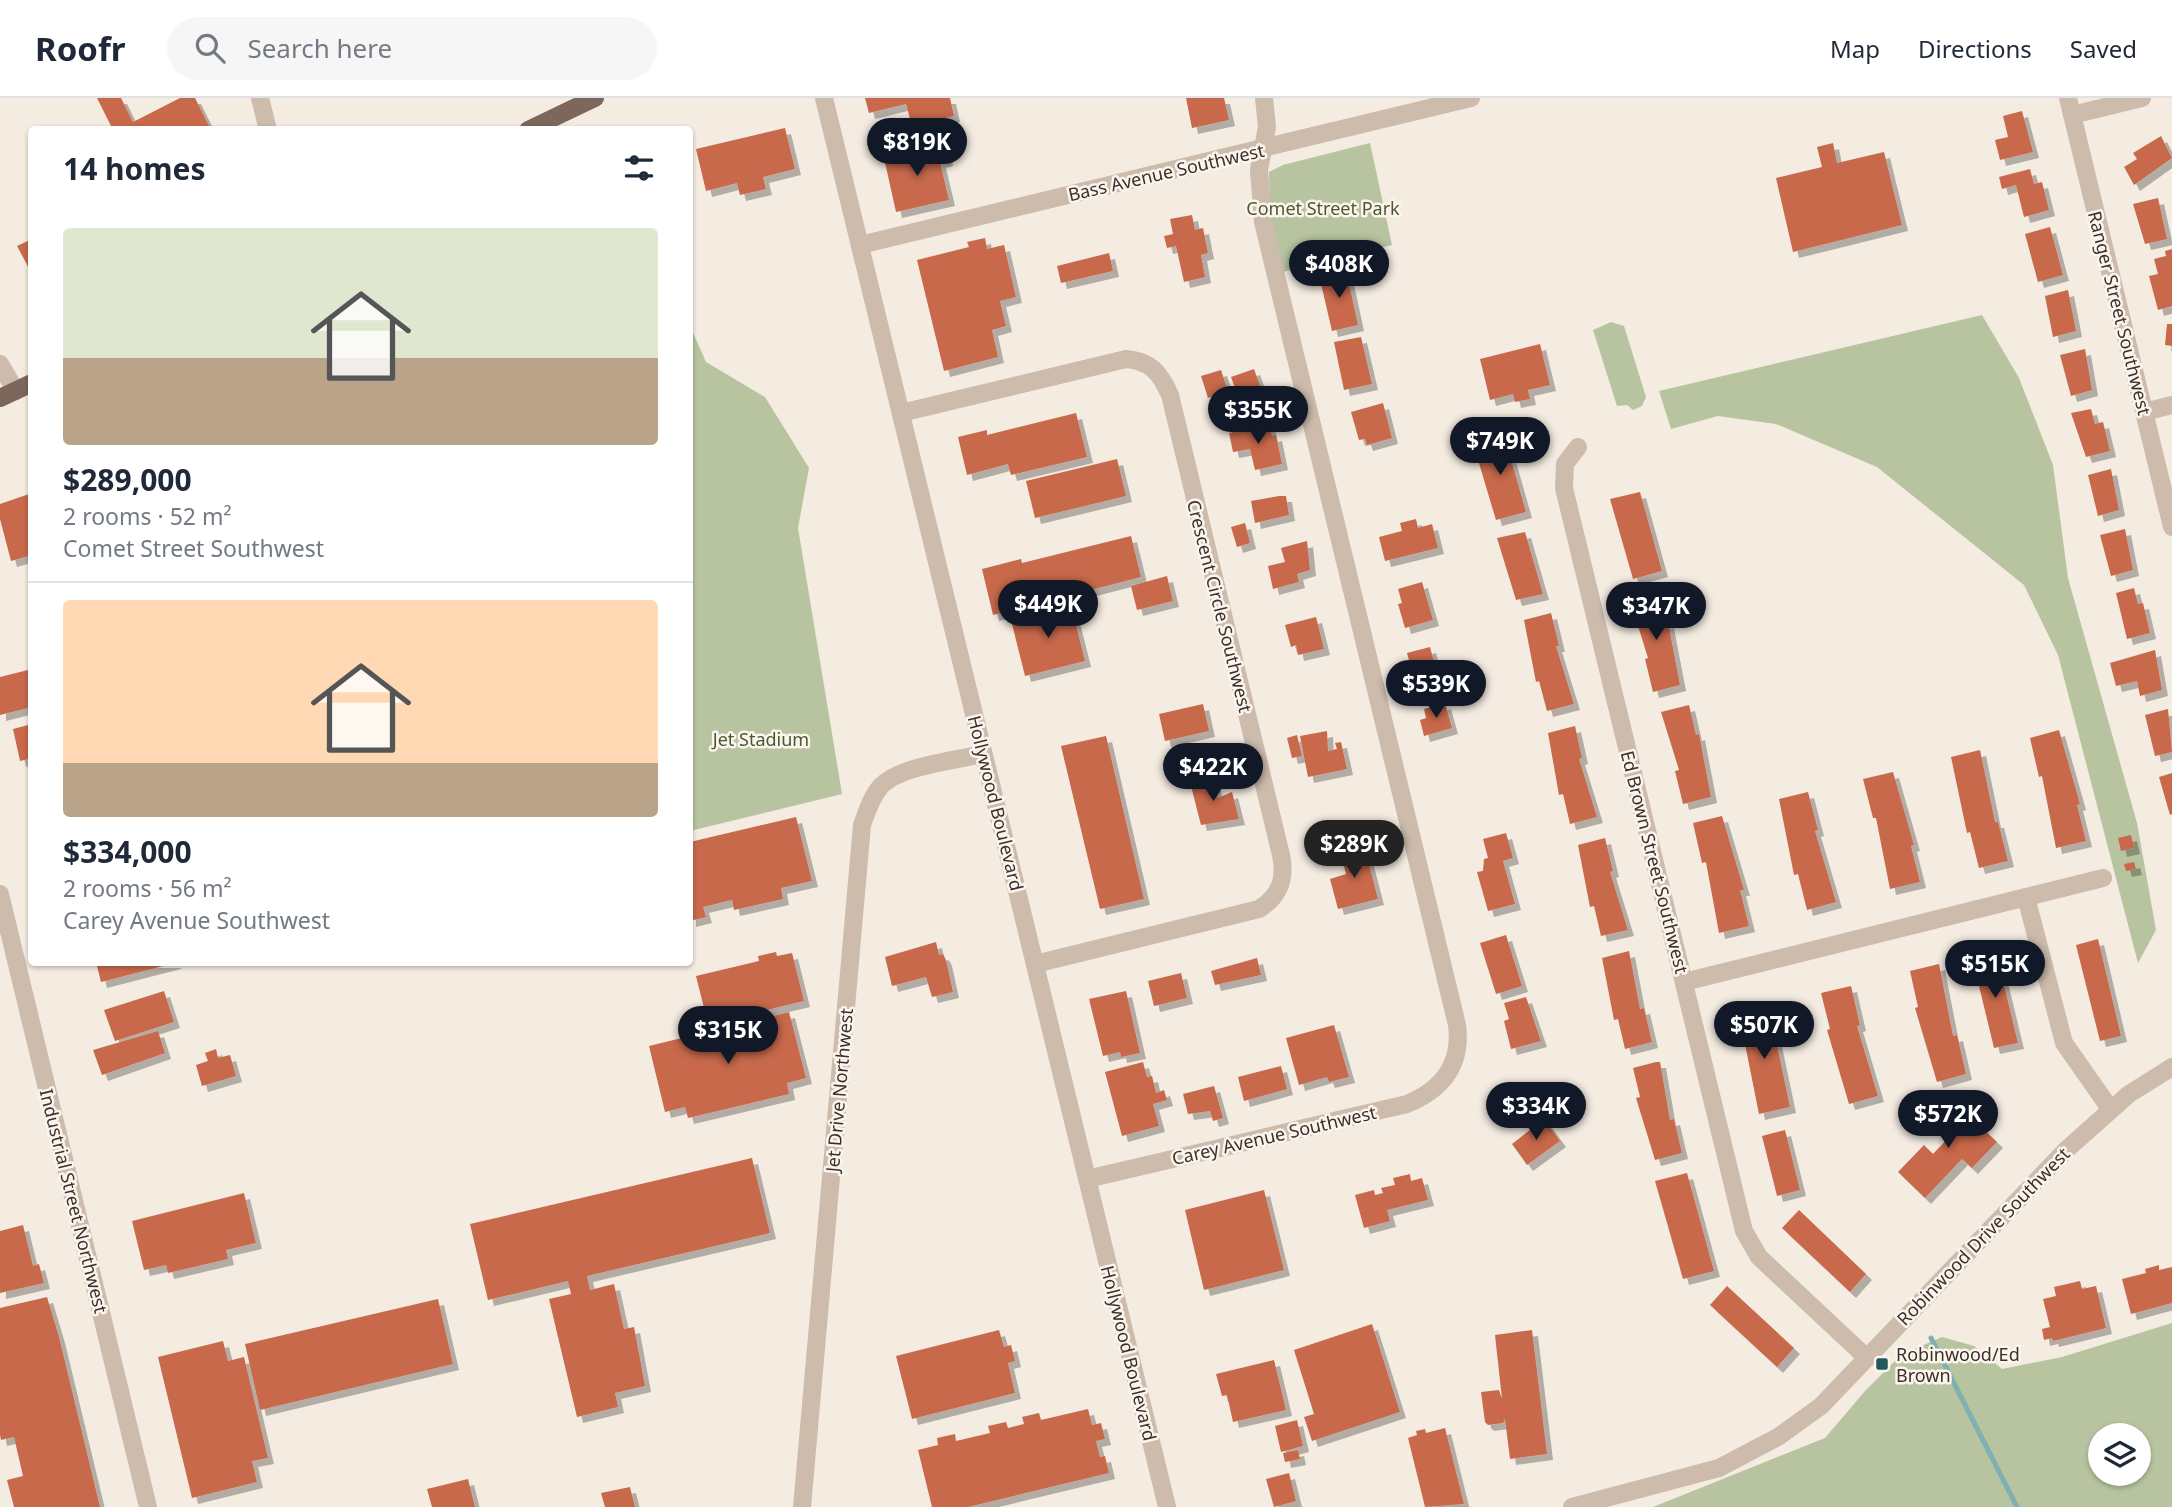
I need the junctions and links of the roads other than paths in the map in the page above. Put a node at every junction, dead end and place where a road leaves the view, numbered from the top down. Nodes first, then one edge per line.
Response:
1 (260, 98) edge
2 (595, 98) edge
3 (824, 98) edge
4 (1265, 98) edge
5 (1471, 98) edge
6 (2142, 98) edge
7 (2070, 106) edge
8 (267, 126) edge
9 (536, 126) edge
10 (1263, 148) junction
11 (860, 245) junction
12 (0, 364) edge
13 (16, 391) edge
14 (2172, 405) edge
15 (2144, 412) junction
16 (901, 413) junction
17 (1578, 447) dead end
18 (2172, 527) edge
19 (983, 754) junction
20 (2103, 878) dead end
21 (0, 894) edge
22 (2026, 897) junction
23 (1035, 964) junction
24 (1684, 982) junction
25 (2172, 1067) edge
26 (2111, 1110) junction
27 (1087, 1180) junction
28 (1867, 1358) junction
29 (148, 1507) edge
30 (802, 1507) edge
31 (1167, 1507) edge
32 (1572, 1507) edge

1 - 8 street
2 - 9 main road
3 - 11 street, Hollywood Boulevard
4 - 10 street
5 - 10 street, Bass Avenue Southwest
6 - 7 street
7 - 15 street, Ranger Street Southwest
10 - 11 street, Bass Avenue Southwest
10 - 27 street, Carey Avenue Southwest
11 - 16 street, Hollywood Boulevard
12 - 13 street
14 - 15 street
15 - 18 street, Ranger Street Southwest
16 - 19 street, Hollywood Boulevard
16 - 23 street, Crescent Circle Southwest
17 - 24 street, Ed Brown Street Southwest
19 - 23 street, Hollywood Boulevard
19 - 30 street, Jet Drive Northwest
20 - 22 street
21 - 29 street, Industrial Street Northwest
22 - 24 street
22 - 26 street
23 - 27 street, Hollywood Boulevard
24 - 28 street, Ed Brown Street Southwest
25 - 26 street, Robinwood Drive Southwest
26 - 28 street, Robinwood Drive Southwest
27 - 31 street, Hollywood Boulevard
28 - 32 street, Robinwood Drive Southwest

